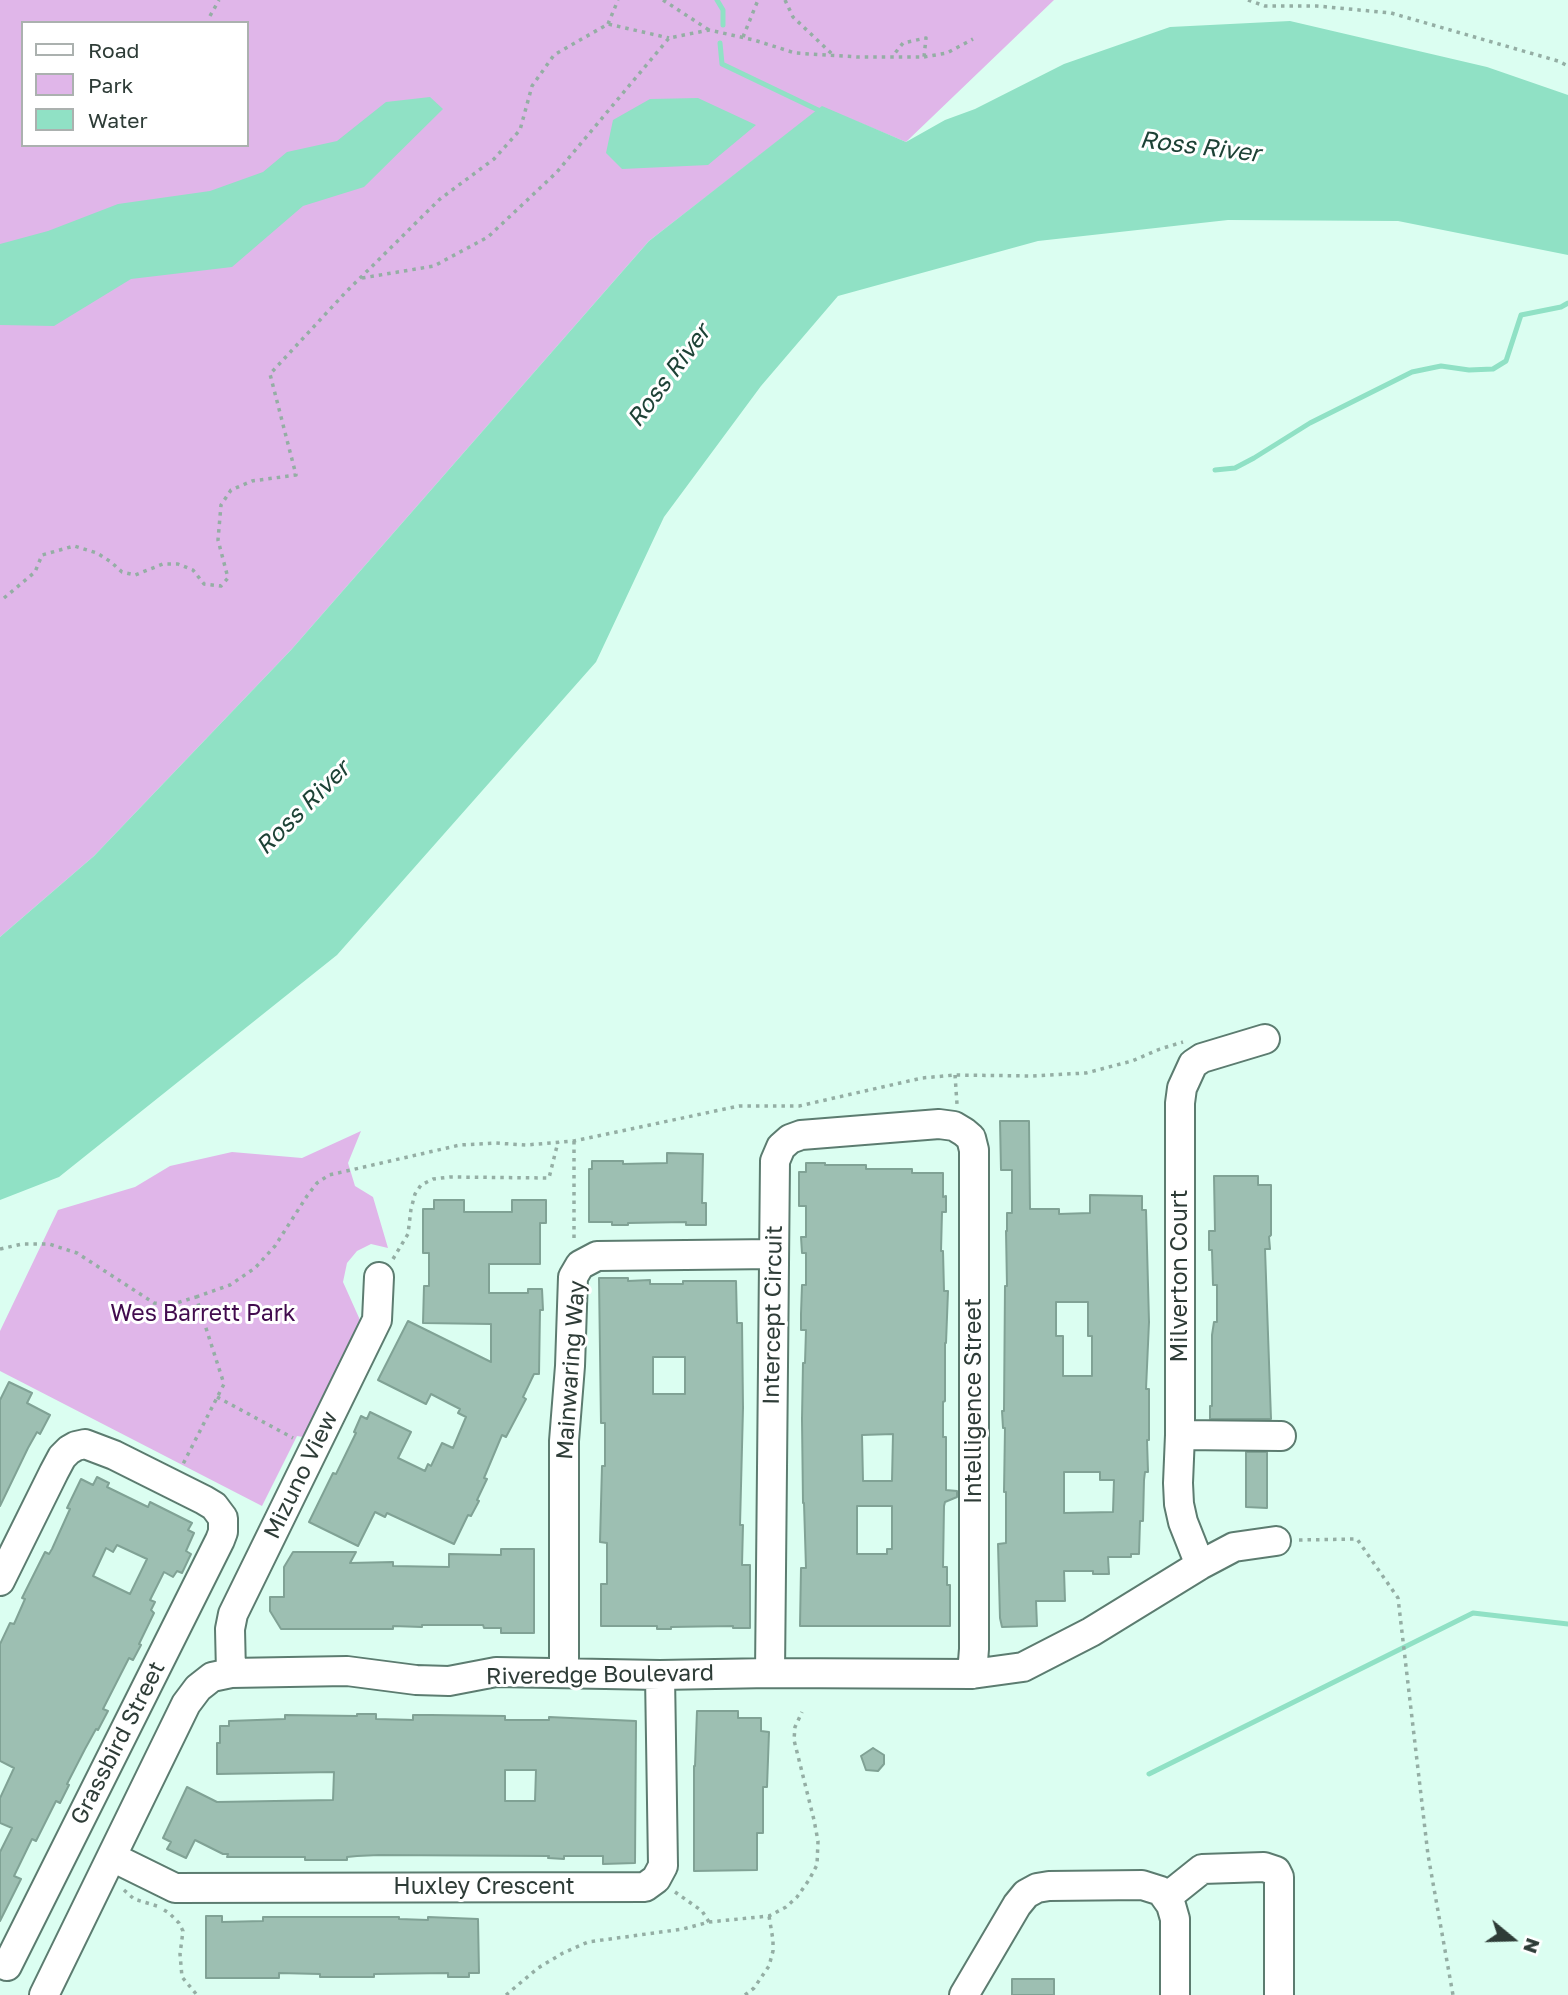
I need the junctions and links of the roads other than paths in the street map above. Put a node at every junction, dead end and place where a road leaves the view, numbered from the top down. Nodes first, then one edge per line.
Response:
1 (1265, 1039) dead end
2 (959, 1129) joint
3 (774, 1254) junction
4 (379, 1277) road end
5 (1181, 1436) junction
6 (1281, 1436) dead end
7 (1276, 1541) road end
8 (1200, 1564) junction
9 (0, 1581) edge
10 (564, 1672) junction
11 (231, 1673) junction
12 (770, 1673) junction
13 (972, 1674) junction
14 (660, 1675) junction
15 (112, 1857) junction
16 (1167, 1897) junction
17 (4, 1964) edge
18 (46, 1991) edge
19 (964, 1995) edge
20 (1175, 1995) edge
21 (1279, 1995) edge

1 - 5 street, Milverton Court
2 - 3 street, Intercept Circuit
2 - 13 street, Intelligence Street
3 - 10 street, Mainwaring Way
3 - 12 street, Intercept Circuit
4 - 11 street, Mizuno View
5 - 6 street
5 - 8 street, Milverton Court
7 - 8 street, Riveredge Boulevard
8 - 13 street, Riveredge Boulevard
9 - 17 street, Grassbird Street
10 - 11 street, Riveredge Boulevard
10 - 14 street, Riveredge Boulevard
11 - 15 street, Riveredge Boulevard
12 - 13 street, Riveredge Boulevard
12 - 14 street, Riveredge Boulevard
14 - 15 street, Huxley Crescent
15 - 18 street, Riveredge Boulevard
16 - 19 street
16 - 20 street
16 - 21 street
17 - 18 street

